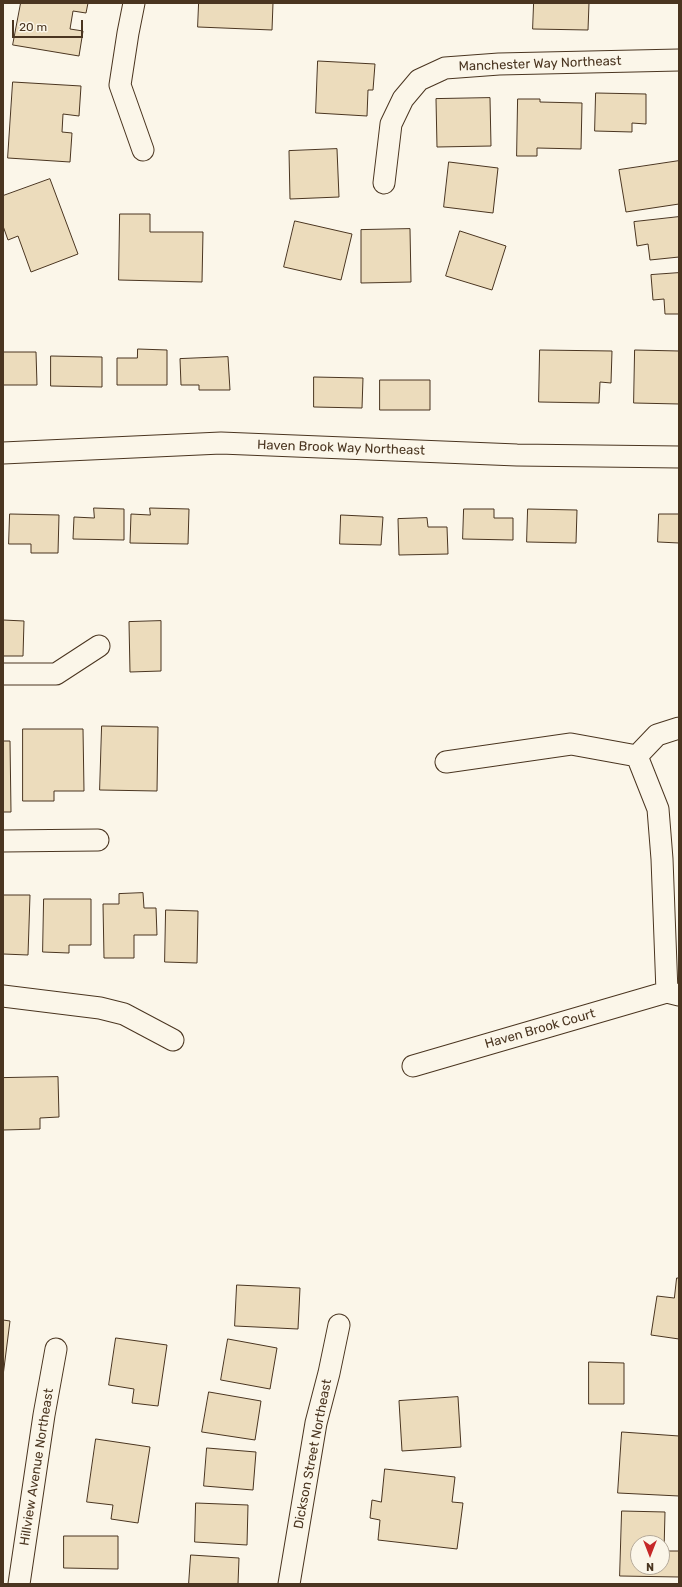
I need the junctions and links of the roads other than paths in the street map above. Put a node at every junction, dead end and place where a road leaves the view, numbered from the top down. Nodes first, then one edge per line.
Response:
1 (134, 3) edge
2 (679, 60) edge
3 (143, 150) dead end
4 (384, 183) dead end
5 (3, 453) edge
6 (679, 457) edge
7 (99, 646) dead end
8 (3, 674) edge
9 (679, 728) edge
10 (637, 756) junction
11 (446, 762) dead end
12 (98, 840) dead end
13 (3, 841) edge
14 (673, 993) edge
15 (3, 996) edge
16 (173, 1040) dead end
17 (413, 1066) dead end
18 (339, 1325) dead end
19 (56, 1349) dead end
20 (19, 1584) edge
21 (289, 1584) edge

1 - 3 street
2 - 4 street, Manchester Way Northeast
5 - 6 street, Haven Brook Way Northeast
7 - 8 street
9 - 10 street
10 - 11 street
10 - 14 street
12 - 13 street
14 - 17 street, Haven Brook Court
15 - 16 street
18 - 21 street, Dickson Street Northeast
19 - 20 street, Hillview Avenue Northeast

